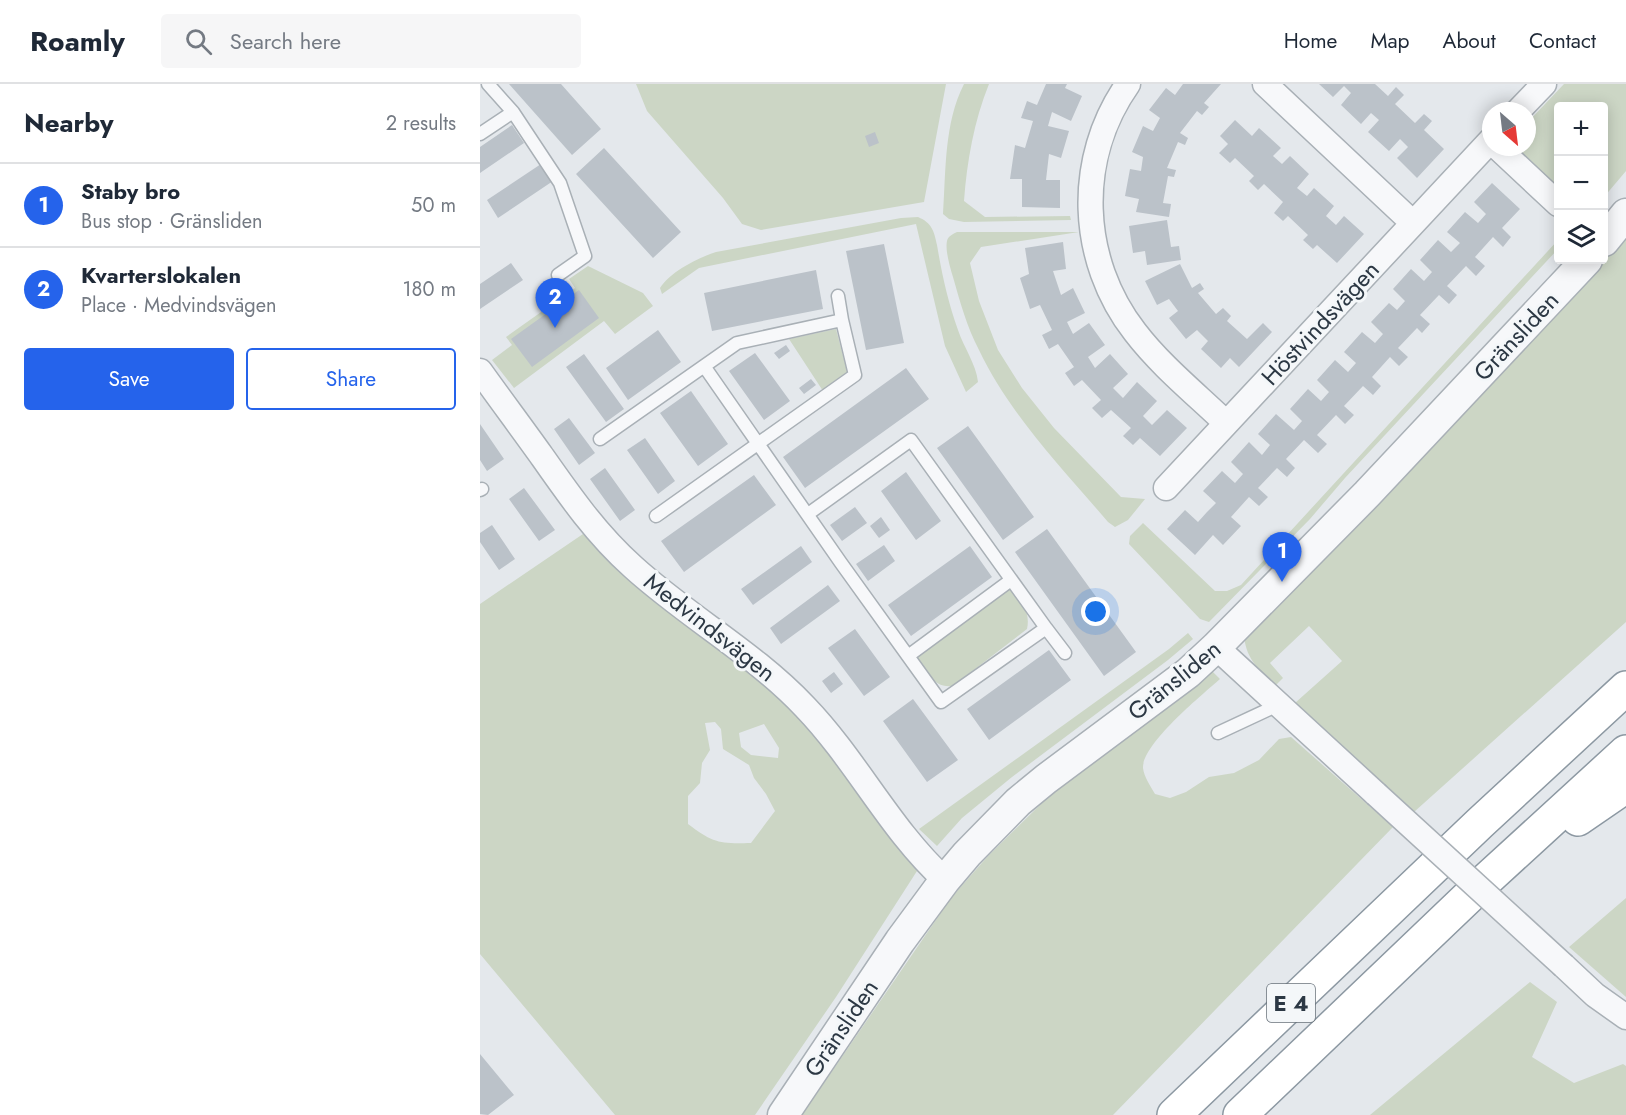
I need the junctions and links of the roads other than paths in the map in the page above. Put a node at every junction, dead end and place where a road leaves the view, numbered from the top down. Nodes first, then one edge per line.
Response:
1 (488, 84) edge
2 (1128, 84) edge
3 (1265, 84) edge
4 (1544, 84) edge
5 (1527, 102) edge
6 (513, 112) junction
7 (480, 134) edge
8 (1482, 150) edge
9 (1507, 156) edge
10 (1554, 200) edge
11 (1626, 214) edge
12 (1413, 223) junction
13 (1608, 236) edge
14 (1583, 264) edge
15 (558, 274) dead end
16 (837, 296) dead end
17 (842, 320) junction
18 (704, 366) junction
19 (480, 371) edge
20 (1226, 423) junction
21 (600, 439) dead end
22 (758, 443) junction
23 (1166, 488) dead end
24 (808, 514) junction
25 (656, 516) dead end
26 (1011, 580) junction
27 (1046, 628) junction
28 (1216, 647) junction
29 (1065, 653) dead end
30 (908, 656) junction
31 (1626, 688) edge
32 (1278, 705) junction
33 (1218, 733) dead end
34 (1626, 752) edge
35 (1626, 786) edge
36 (945, 880) junction
37 (1485, 881) junction
38 (1626, 1017) edge
39 (783, 1115) edge
40 (1174, 1115) edge
41 (1240, 1115) edge

1 - 6 lane
2 - 20 street
3 - 12 street
4 - 5 street
6 - 7 lane
6 - 15 lane
8 - 12 street, Höstvindsvägen
9 - 10 street
11 - 13 street
12 - 20 street, Höstvindsvägen
14 - 28 street, Gränsliden
16 - 17 lane
17 - 18 lane
17 - 22 lane
18 - 21 lane
18 - 22 lane
19 - 36 street, Medvindsvägen
20 - 23 street, Höstvindsvägen
22 - 24 lane
22 - 25 lane
24 - 26 lane
24 - 30 lane
26 - 27 lane
26 - 30 lane
27 - 29 lane
27 - 30 lane
28 - 32 street
28 - 36 street, Gränsliden
31 - 40 highway, E 4
32 - 33 lane
32 - 38 street, bridge
34 - 37 highway, E 4
35 - 37 highway
36 - 39 street, Gränsliden
37 - 41 highway, E 4

